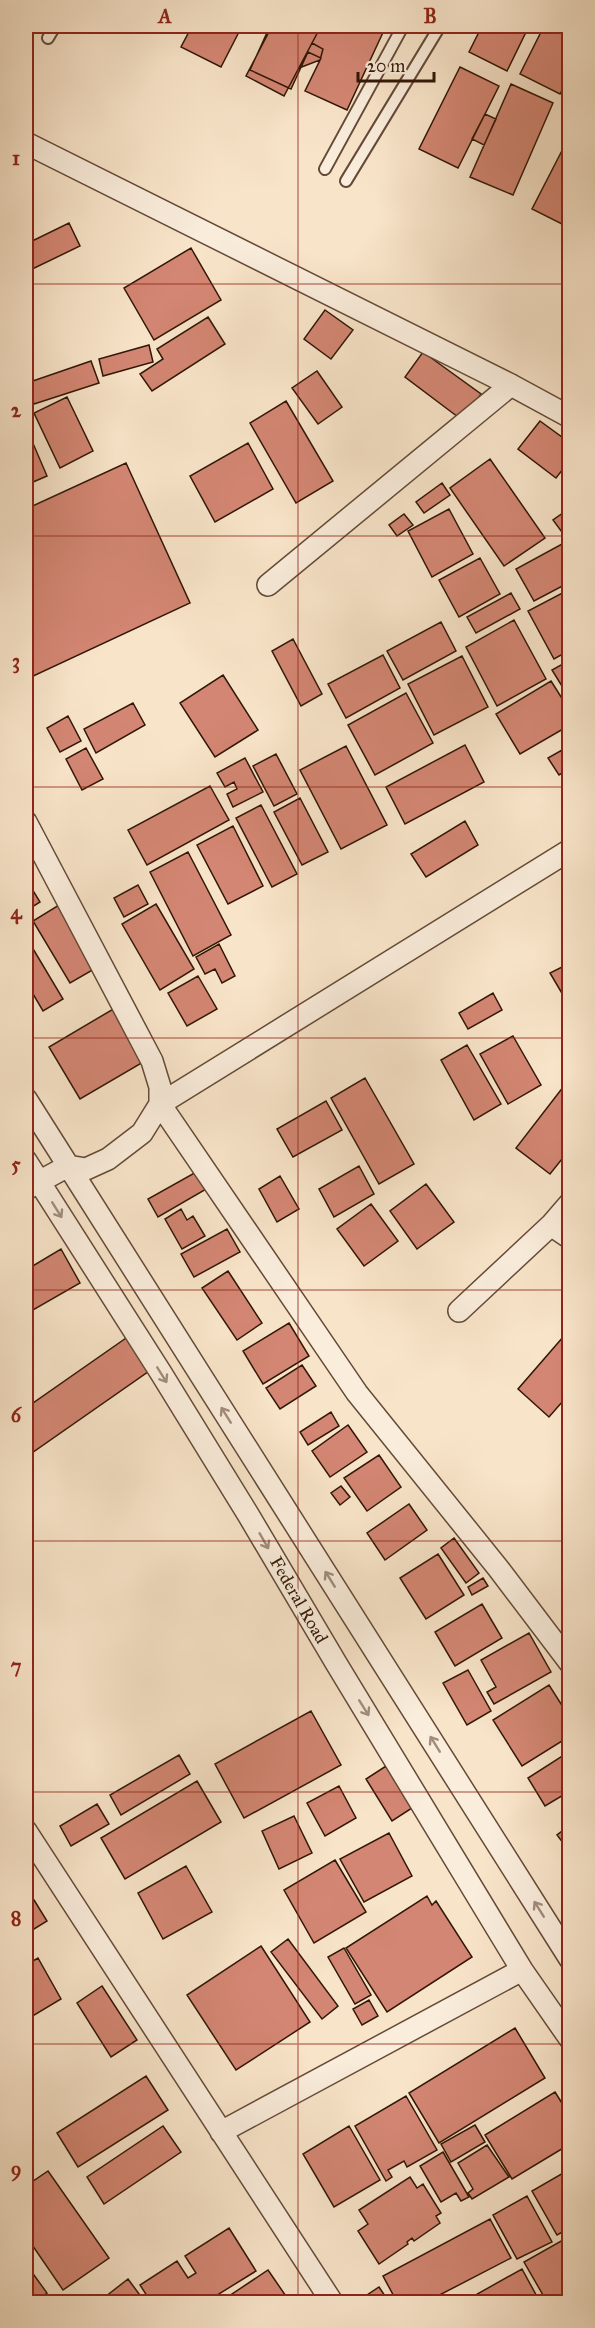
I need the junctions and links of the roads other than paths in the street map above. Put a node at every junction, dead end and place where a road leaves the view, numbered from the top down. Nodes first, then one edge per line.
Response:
1 (55, 26) edge
2 (403, 26) edge
3 (440, 26) edge
4 (48, 38) dead end
5 (26, 142) edge
6 (325, 169) dead end
7 (346, 181) dead end
8 (511, 385) junction
9 (570, 417) edge
10 (268, 585) dead end
11 (26, 822) edge
12 (570, 850) edge
13 (26, 1099) edge
14 (160, 1104) junction
15 (26, 1161) edge
16 (68, 1166) junction
17 (32, 1185) edge
18 (570, 1203) edge
19 (551, 1225) junction
20 (570, 1238) edge
21 (459, 1311) dead end
22 (570, 1663) edge
23 (26, 1831) edge
24 (570, 1959) edge
25 (522, 1970) junction
26 (570, 2039) edge
27 (222, 2132) junction
28 (332, 2302) edge

1 - 4 lane
2 - 6 lane
3 - 7 lane
5 - 8 street
8 - 9 street
8 - 10 street
11 - 14 street
12 - 14 street
13 - 16 street, Federal Road
14 - 16 street
14 - 22 street
15 - 17 street, Federal Road
16 - 17 street
24 -> 16 street, Federal Road
17 -> 25 street, Federal Road
18 - 19 street
19 - 20 street
19 - 21 street
23 - 27 street
25 - 26 street, Federal Road
25 - 27 street
27 - 28 street

